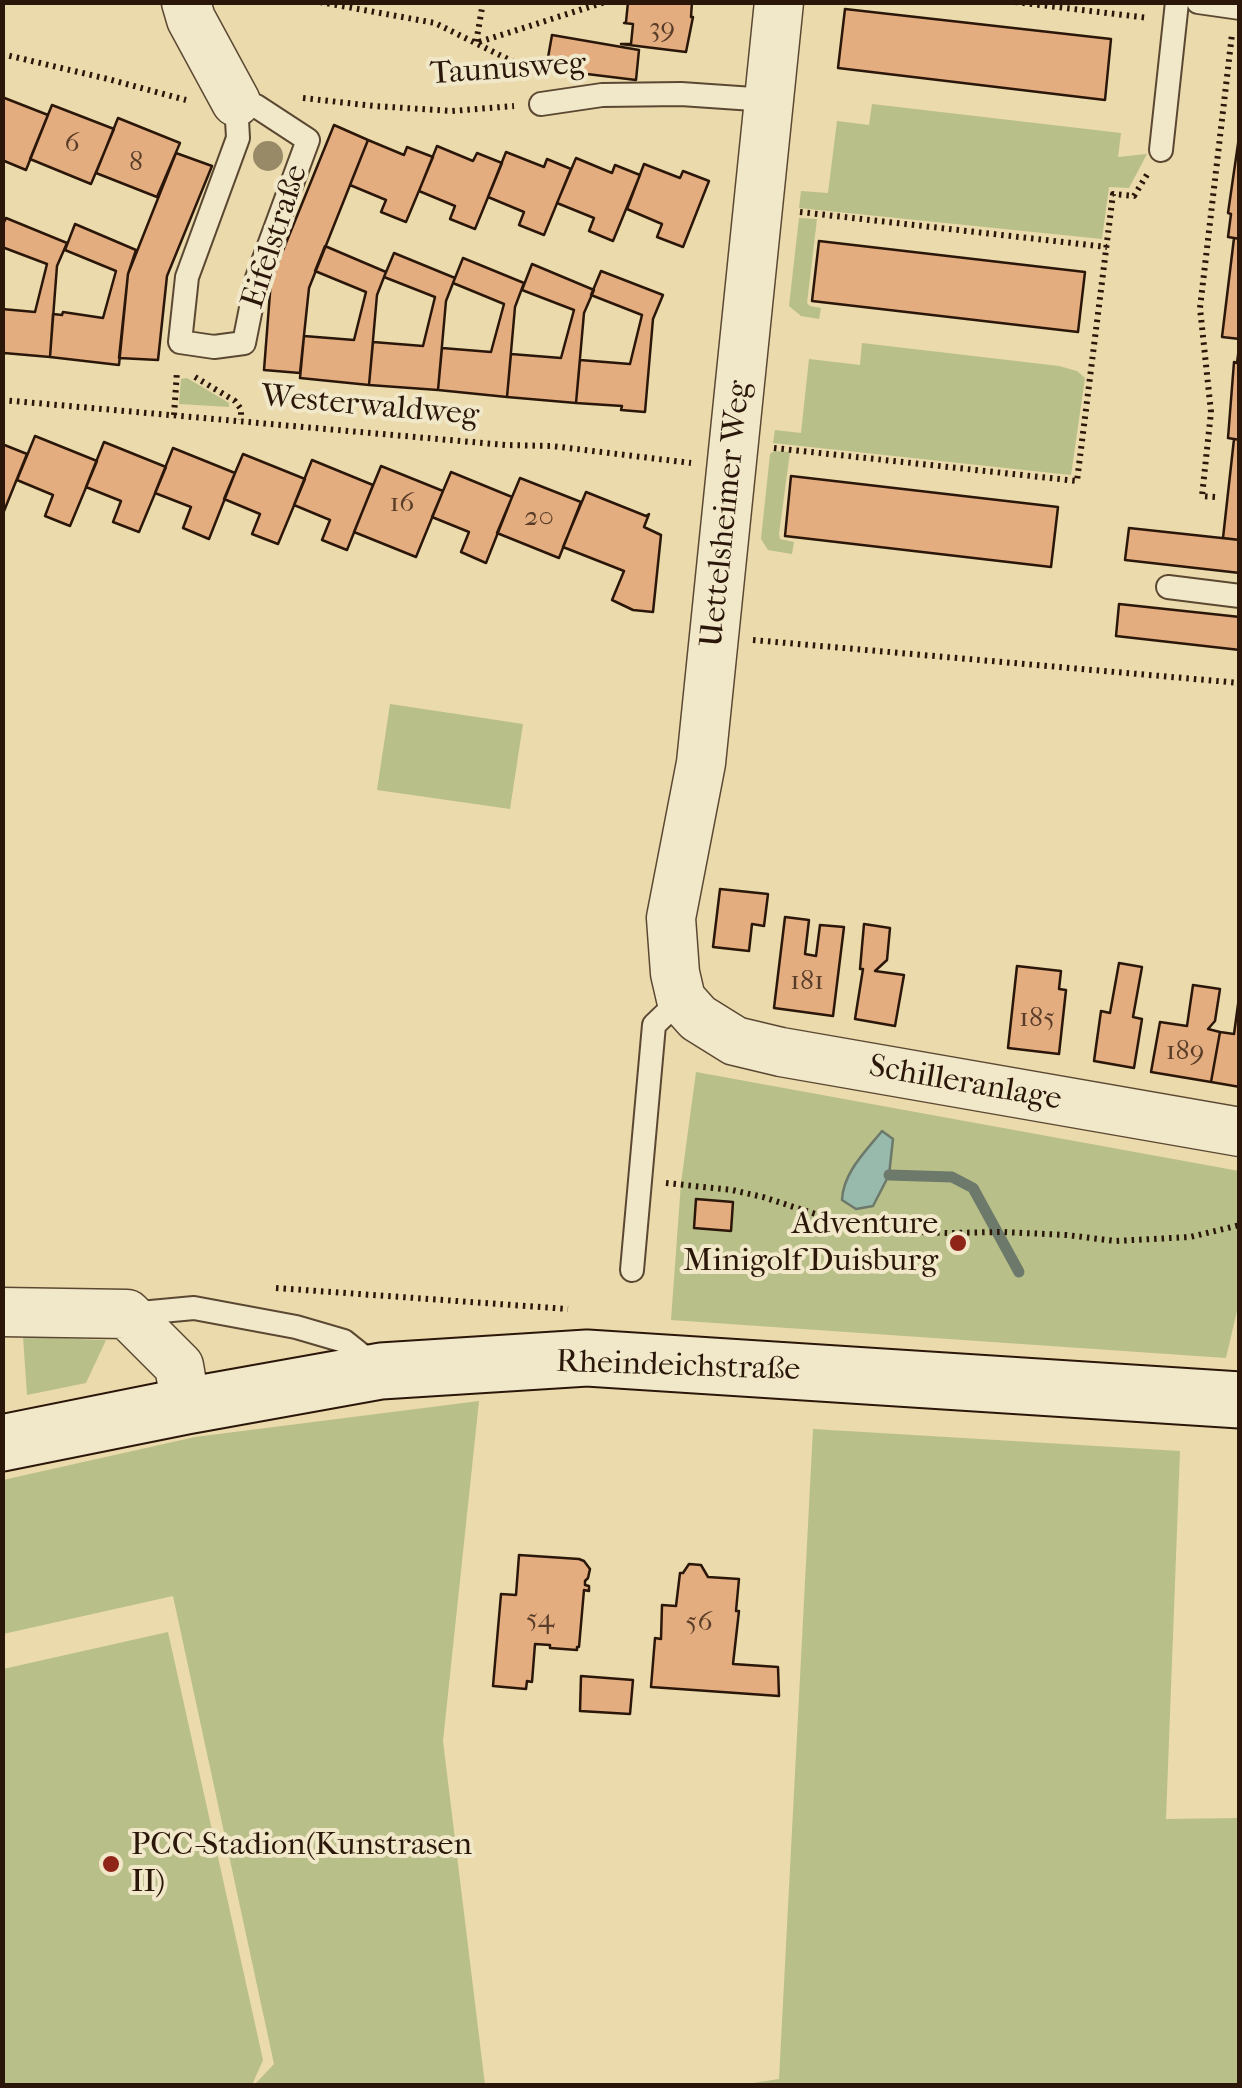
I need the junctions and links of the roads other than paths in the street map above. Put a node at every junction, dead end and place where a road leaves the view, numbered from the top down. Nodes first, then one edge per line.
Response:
1 (186, 2) edge
2 (779, 2) edge
3 (1198, 2) edge
4 (1237, 7) edge
5 (1176, 12) edge
6 (768, 100) junction
7 (550, 103) road end
8 (246, 104) junction
9 (1161, 150) road end
10 (1168, 587) dead end
11 (1240, 596) edge
12 (689, 1008) junction
13 (1240, 1132) edge
14 (632, 1270) dead end
15 (2, 1312) edge
16 (127, 1314) junction
17 (381, 1370) junction
18 (1240, 1400) edge
19 (186, 1406) junction
20 (2, 1443) edge

1 - 8 street, Eifelstraße
2 - 6 street, Uettelsheimer Weg
3 - 4 lane
5 - 9 lane
6 - 7 lane, Taunusweg
6 - 12 street, Uettelsheimer Weg
8 - 8 lane, Eifelstraße
10 - 11 lane
12 - 13 street, Schilleranlage
12 - 14 lane
15 - 16 street
16 - 17 lane
16 - 19 street
17 - 18 main road, Rheindeichstraße
17 - 19 main road, Rheindeichstraße
19 - 20 main road, Rheindeichstraße

